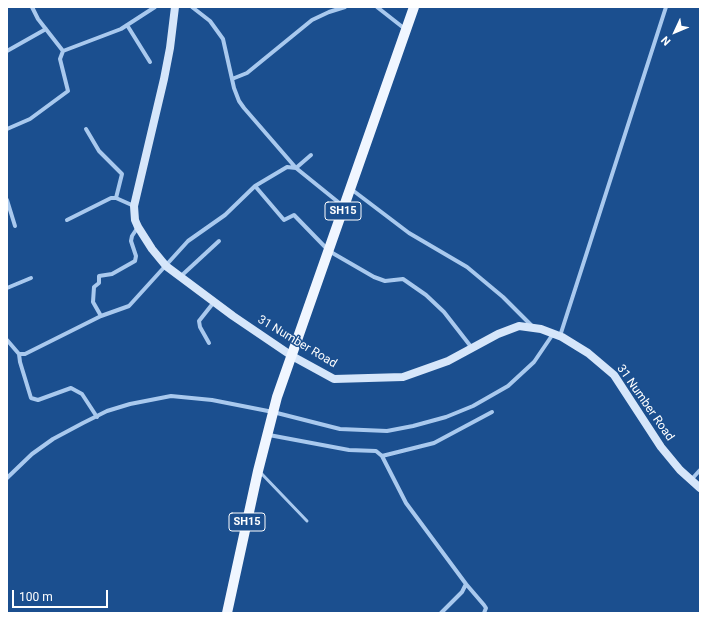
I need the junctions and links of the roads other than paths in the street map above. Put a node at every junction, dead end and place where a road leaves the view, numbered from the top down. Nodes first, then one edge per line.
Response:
1 (32, 7) edge
2 (155, 7) edge
3 (175, 7) edge
4 (192, 7) edge
5 (345, 7) edge
6 (377, 7) edge
7 (414, 7) edge
8 (666, 7) edge
9 (127, 26) junction
10 (46, 29) junction
11 (406, 30) junction
12 (7, 51) edge
13 (63, 51) junction
14 (150, 62) dead end
15 (232, 79) junction
16 (7, 129) edge
17 (86, 129) dead end
18 (311, 155) dead end
19 (296, 168) junction
20 (255, 186) junction
21 (351, 189) junction
22 (116, 198) junction
23 (7, 200) edge
24 (134, 206) junction
25 (345, 207) junction
26 (67, 220) dead end
27 (15, 226) dead end
28 (138, 228) junction
29 (219, 241) dead end
30 (329, 251) junction
31 (166, 266) junction
32 (179, 277) junction
33 (31, 278) dead end
34 (7, 288) edge
35 (214, 302) junction
36 (101, 316) junction
37 (533, 327) junction
38 (560, 337) junction
39 (7, 340) edge
40 (209, 343) dead end
41 (472, 348) junction
42 (19, 354) junction
43 (292, 356) junction
44 (492, 412) dead end
45 (273, 413) junction
46 (96, 417) junction
47 (267, 433) junction
48 (382, 456) junction
49 (700, 470) edge
50 (258, 471) junction
51 (7, 478) edge
52 (691, 480) junction
53 (700, 488) edge
54 (307, 521) dead end
55 (466, 584) junction
56 (227, 613) edge
57 (441, 613) edge
58 (484, 613) edge

1 - 10 street
2 - 9 street
3 - 24 main road, 31 Number Road
4 - 15 street
5 - 15 street
6 - 11 street
7 - 11 main road, SH15
8 - 38 street
9 - 13 street
9 - 14 street
10 - 12 street
10 - 13 street
11 - 21 main road, SH15
13 - 16 street
15 - 19 street
17 - 22 street
18 - 19 street
19 - 20 street
19 - 25 street
20 - 30 street
20 - 31 street
21 - 25 main road, SH15
21 - 37 street
22 - 24 street
22 - 26 street
23 - 27 street
24 - 28 main road, 31 Number Road
25 - 30 main road, SH15
28 - 31 main road, 31 Number Road
28 - 36 street
29 - 32 street
30 - 41 street
30 - 43 main road, SH15
31 - 32 main road, 31 Number Road
31 - 36 street
32 - 35 main road, 31 Number Road
33 - 34 street
35 - 40 street
35 - 43 main road, 31 Number Road
36 - 42 street
37 - 38 main road, 31 Number Road
37 - 41 main road, 31 Number Road
38 - 45 street
38 - 52 main road, 31 Number Road
39 - 42 street
41 - 43 main road, 31 Number Road
42 - 46 street
43 - 45 main road, SH15
44 - 48 street
45 - 46 street
45 - 47 main road, SH15
46 - 51 street
47 - 48 street
47 - 50 main road, SH15
48 - 55 street
49 - 52 street
50 - 54 lane
50 - 56 main road, SH15
52 - 53 main road, 31 Number Road
55 - 57 street
55 - 58 street

